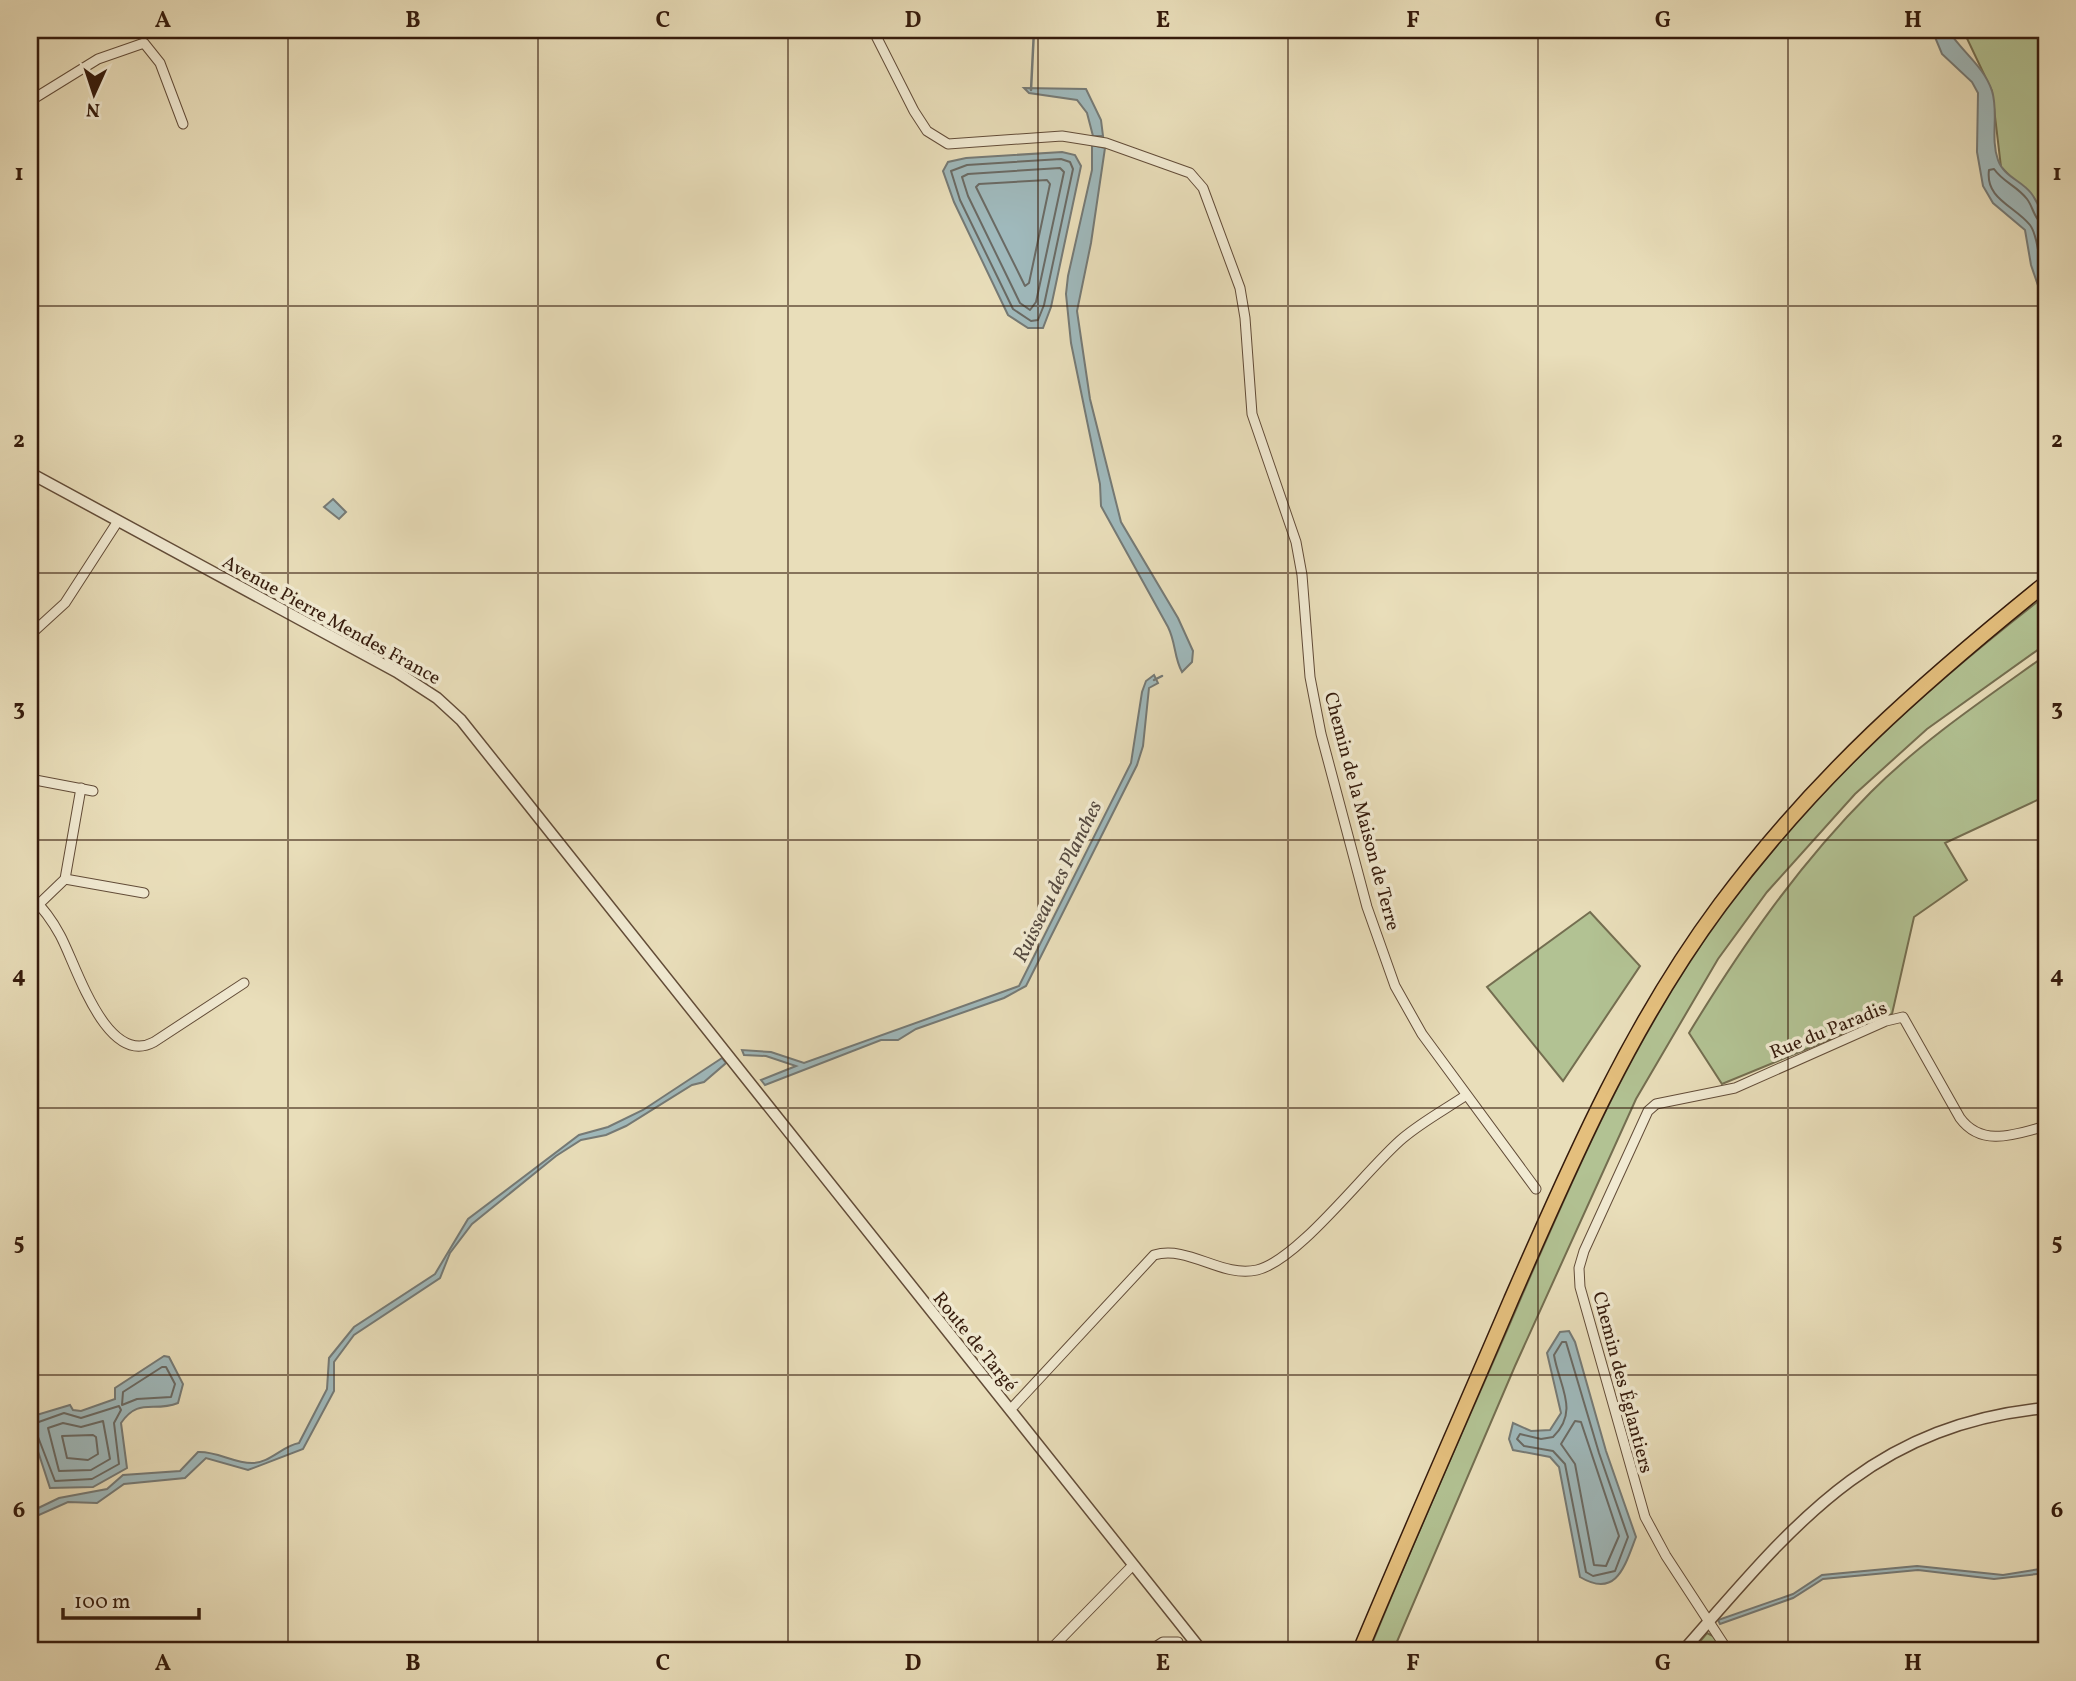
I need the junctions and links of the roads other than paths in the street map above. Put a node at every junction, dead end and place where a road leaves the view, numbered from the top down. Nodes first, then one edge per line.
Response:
1 (873, 30) edge
2 (30, 101) edge
3 (183, 124) dead end
4 (30, 473) edge
5 (118, 521) junction
6 (2046, 583) edge
7 (30, 635) edge
8 (30, 779) edge
9 (81, 788) junction
10 (93, 790) dead end
11 (65, 878) junction
12 (144, 893) dead end
13 (30, 895) edge
14 (38, 904) junction
15 (244, 983) dead end
16 (726, 1050) joint
17 (1465, 1096) junction
18 (1648, 1111) joint
19 (2046, 1126) edge
20 (1535, 1189) dead end
21 (2046, 1408) edge
22 (1010, 1410) junction
23 (1133, 1565) junction
24 (1709, 1622) junction
25 (1189, 1636) junction
26 (1176, 1647) edge
27 (1049, 1651) edge
28 (1149, 1651) edge
29 (1202, 1651) edge
30 (1360, 1651) edge
31 (1683, 1651) edge
32 (1728, 1651) edge

1 - 17 street, Chemin de la Maison de Terre
2 - 3 street
4 - 5 street, Avenue Pierre Mendes France
5 - 7 street
5 - 16 street, Avenue Pierre Mendes France
6 - 30 main road
8 - 9 street
9 - 10 street
9 - 11 street
11 - 12 street
11 - 14 street
13 - 14 street
14 - 15 street
16 - 22 street, Route de Targé
17 - 20 street, Chemin de la Maison de Terre
17 - 22 street
18 - 19 street, Rue du Paradis
18 - 24 street, Chemin des Églantiers
21 - 24 street
22 - 23 street, Route de Targé
23 - 25 street, Route de Targé
23 - 27 street
24 - 31 street
24 - 32 street, Chemin des Églantiers
25 - 26 street
25 - 29 street, Route de Targé
26 - 28 street

